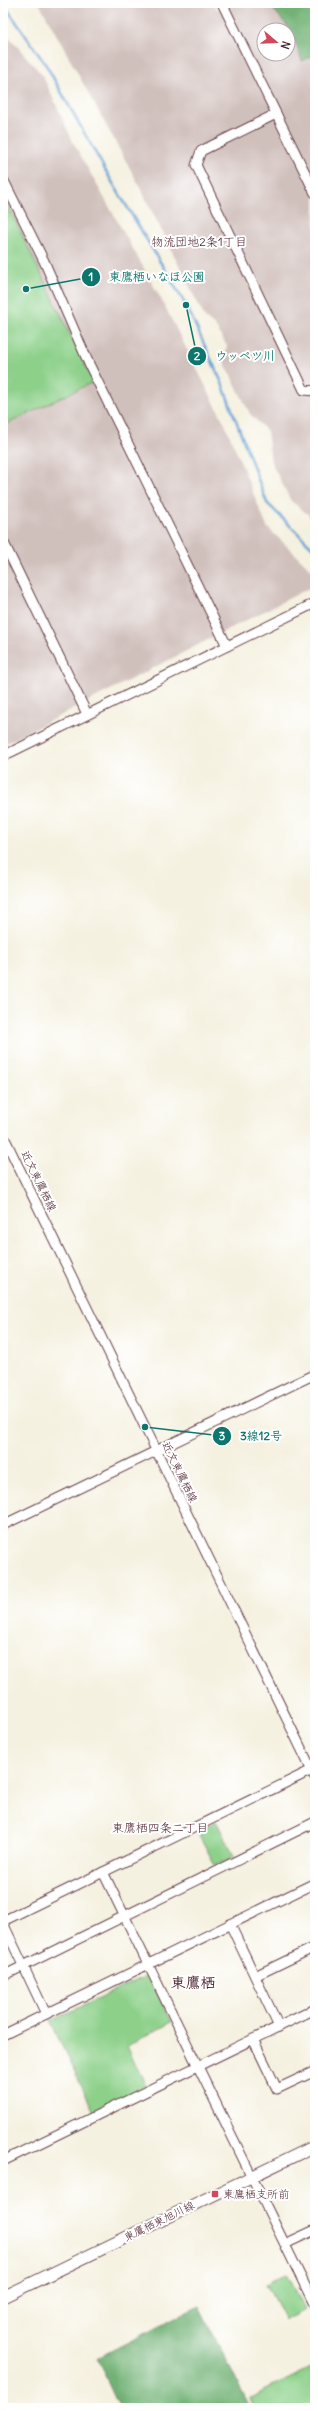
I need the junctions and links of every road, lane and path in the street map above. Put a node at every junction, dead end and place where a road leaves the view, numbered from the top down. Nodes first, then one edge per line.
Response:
1 (222, 3) edge
2 (276, 114) junction
3 (3, 179) edge
4 (315, 193) edge
5 (315, 391) edge
6 (3, 541) edge
7 (315, 603) edge
8 (227, 646) junction
9 (87, 714) junction
10 (3, 756) edge
11 (3, 1135) edge
12 (315, 1374) edge
13 (156, 1450) junction
14 (3, 1525) edge
15 (313, 1774) edge
16 (315, 1822) edge
17 (103, 1872) junction
18 (315, 1883) edge
19 (124, 1915) junction
20 (3, 1922) edge
21 (230, 1924) junction
22 (315, 1947) edge
23 (149, 1964) junction
24 (23, 1966) junction
25 (3, 1976) edge
26 (255, 1976) junction
27 (315, 2009) edge
28 (46, 2014) junction
29 (279, 2026) junction
30 (3, 2035) edge
31 (253, 2039) junction
32 (198, 2066) junction
33 (315, 2071) edge
34 (315, 2146) edge
35 (3, 2161) edge
36 (252, 2176) junction
37 (315, 2230) edge
38 (285, 2244) junction
39 (3, 2297) edge
40 (315, 2306) edge

1 - 2 street
2 - 4 street
2 - 5 street
3 - 8 street
6 - 9 street
7 - 8 street
8 - 9 street
9 - 10 street
11 - 13 street, 近文東鷹栖線
12 - 13 street
13 - 14 street
13 - 15 street, 近文東鷹栖線
15 - 17 street
16 - 19 street
17 - 19 street
17 - 20 street
18 - 21 street
19 - 23 street
19 - 24 street
20 - 24 street
21 - 23 street
21 - 26 street
22 - 26 street
23 - 28 street
23 - 32 street
24 - 25 street
24 - 28 street
26 - 29 street
27 - 29 street
28 - 30 street
29 - 31 street
31 - 32 street
31 - 33 street
32 - 35 street
32 - 36 street
34 - 36 main road, 東鷹栖東旭川線
36 - 38 street
36 - 39 main road, 東鷹栖東旭川線
37 - 38 street
38 - 40 street

